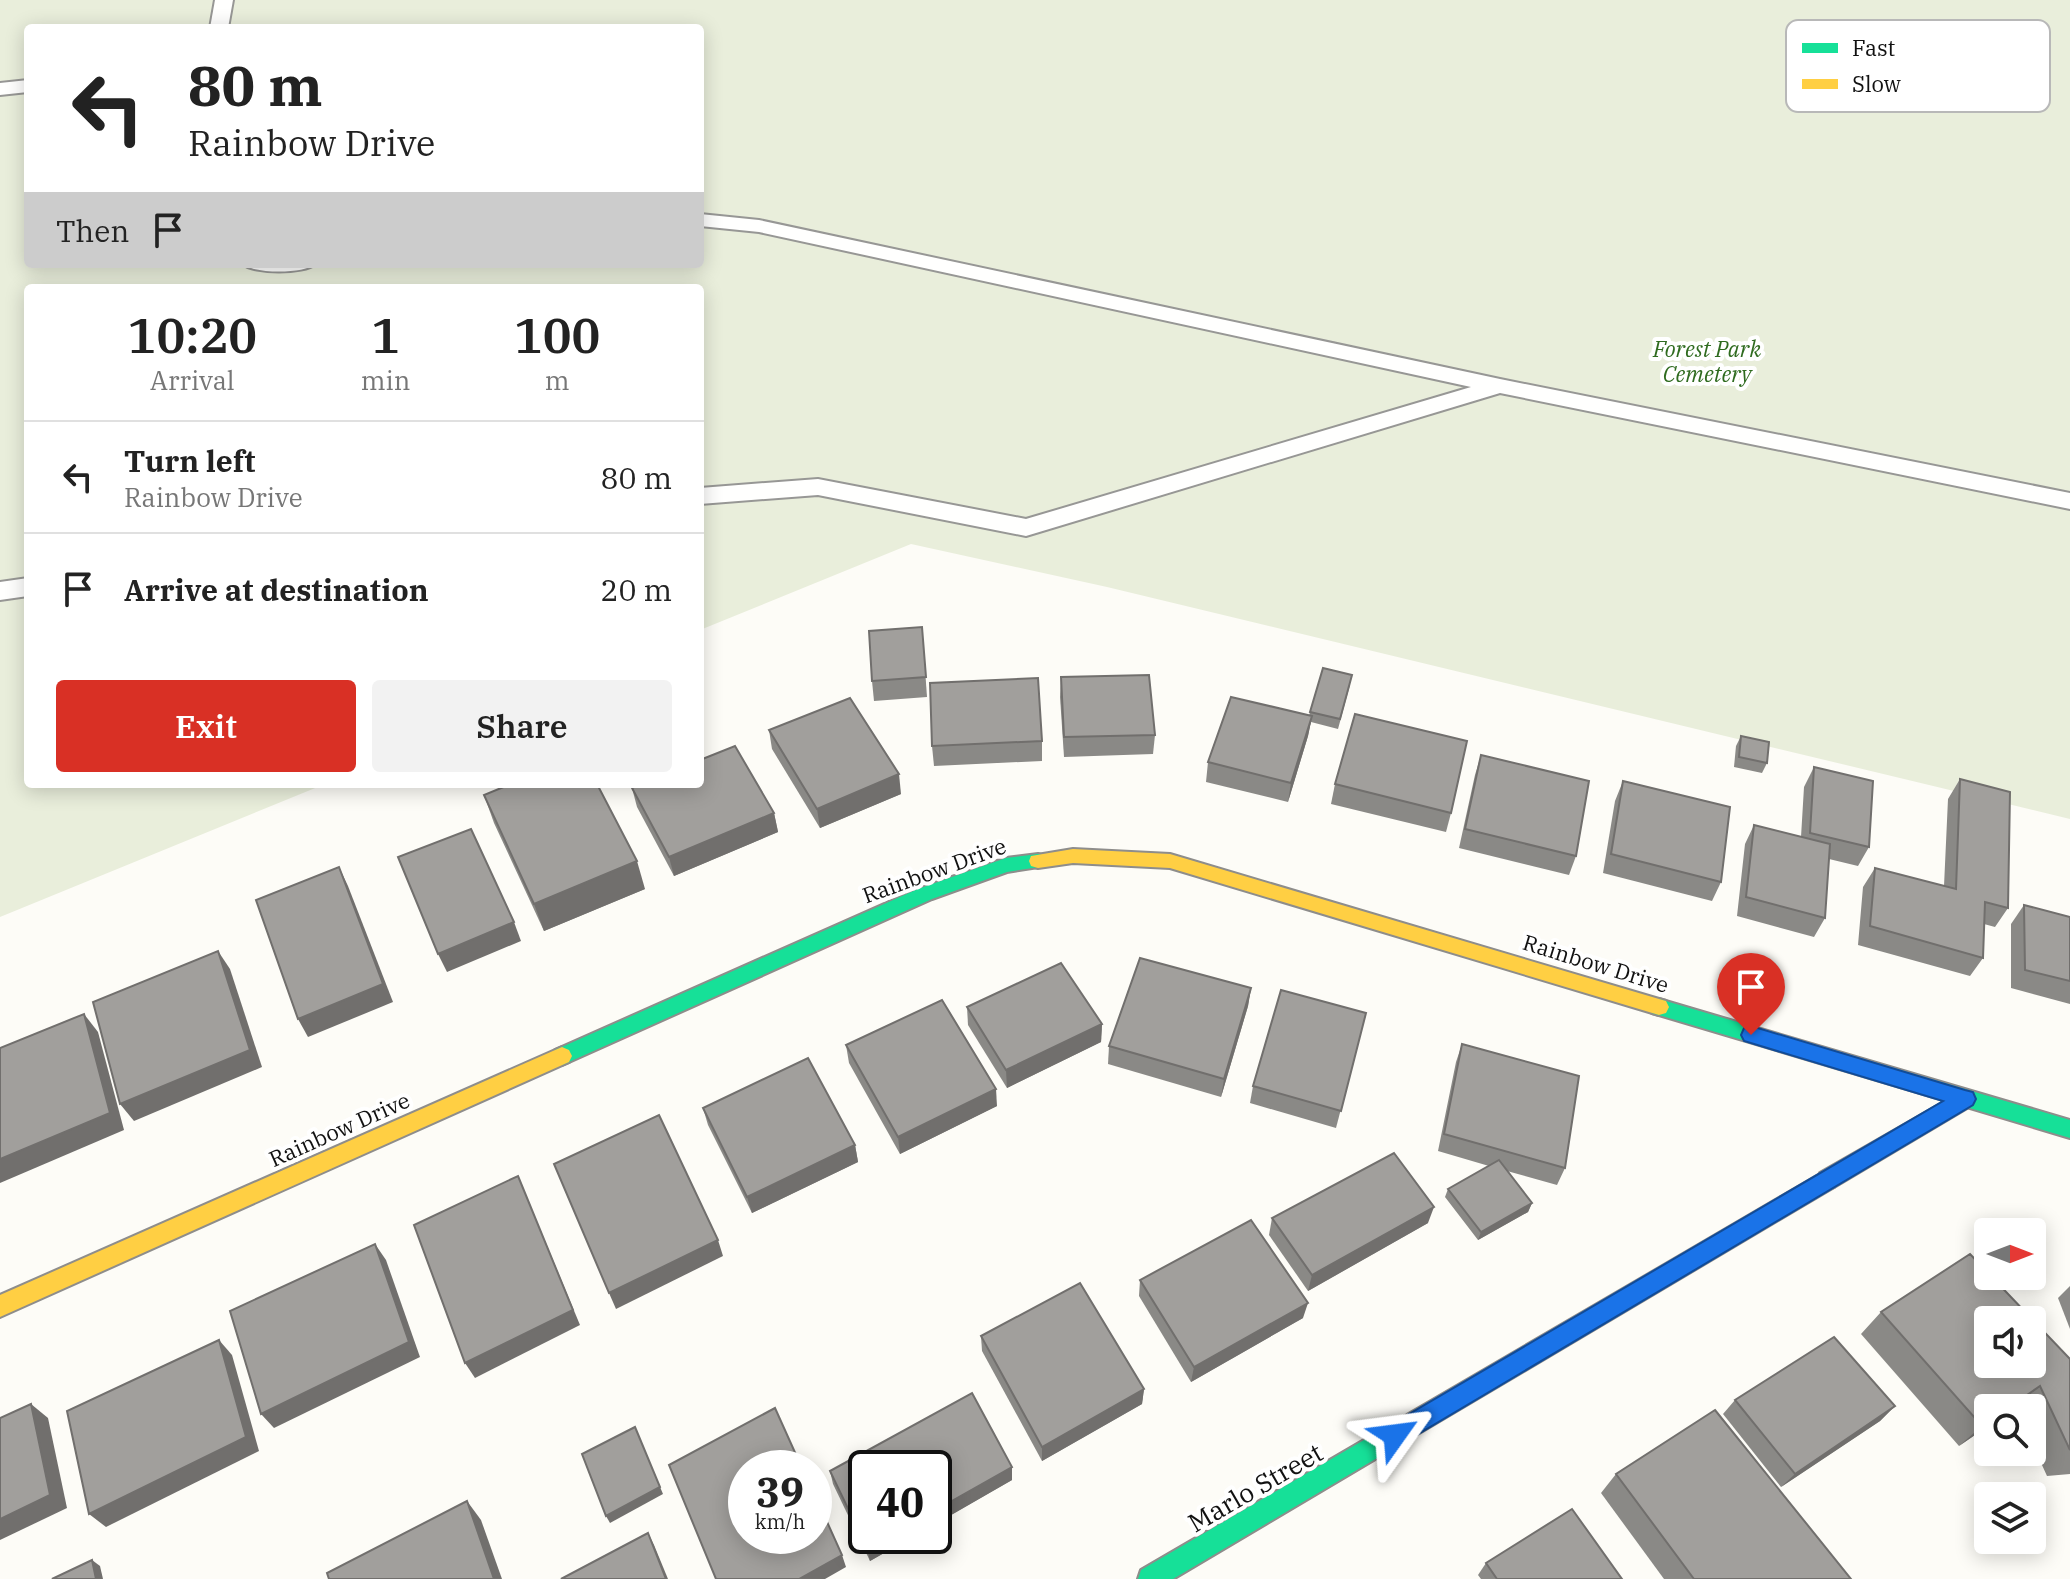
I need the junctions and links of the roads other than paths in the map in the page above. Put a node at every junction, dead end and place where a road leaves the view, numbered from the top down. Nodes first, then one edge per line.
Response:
1 (224, 0) edge
2 (220, 24) edge
3 (24, 86) edge
4 (0, 89) edge
5 (704, 220) edge
6 (1500, 386) junction
7 (704, 496) edge
8 (2070, 501) edge
9 (24, 588) edge
10 (0, 591) edge
11 (1965, 1099) junction
12 (2070, 1129) edge
13 (0, 1306) edge
14 (1150, 1579) edge

1 - 2 lane
3 - 4 lane
5 - 6 lane
6 - 7 lane
6 - 8 lane
9 - 10 lane
11 - 12 street, Rainbow Drive
11 - 13 street, Rainbow Drive
11 - 14 street, Marlo Street

